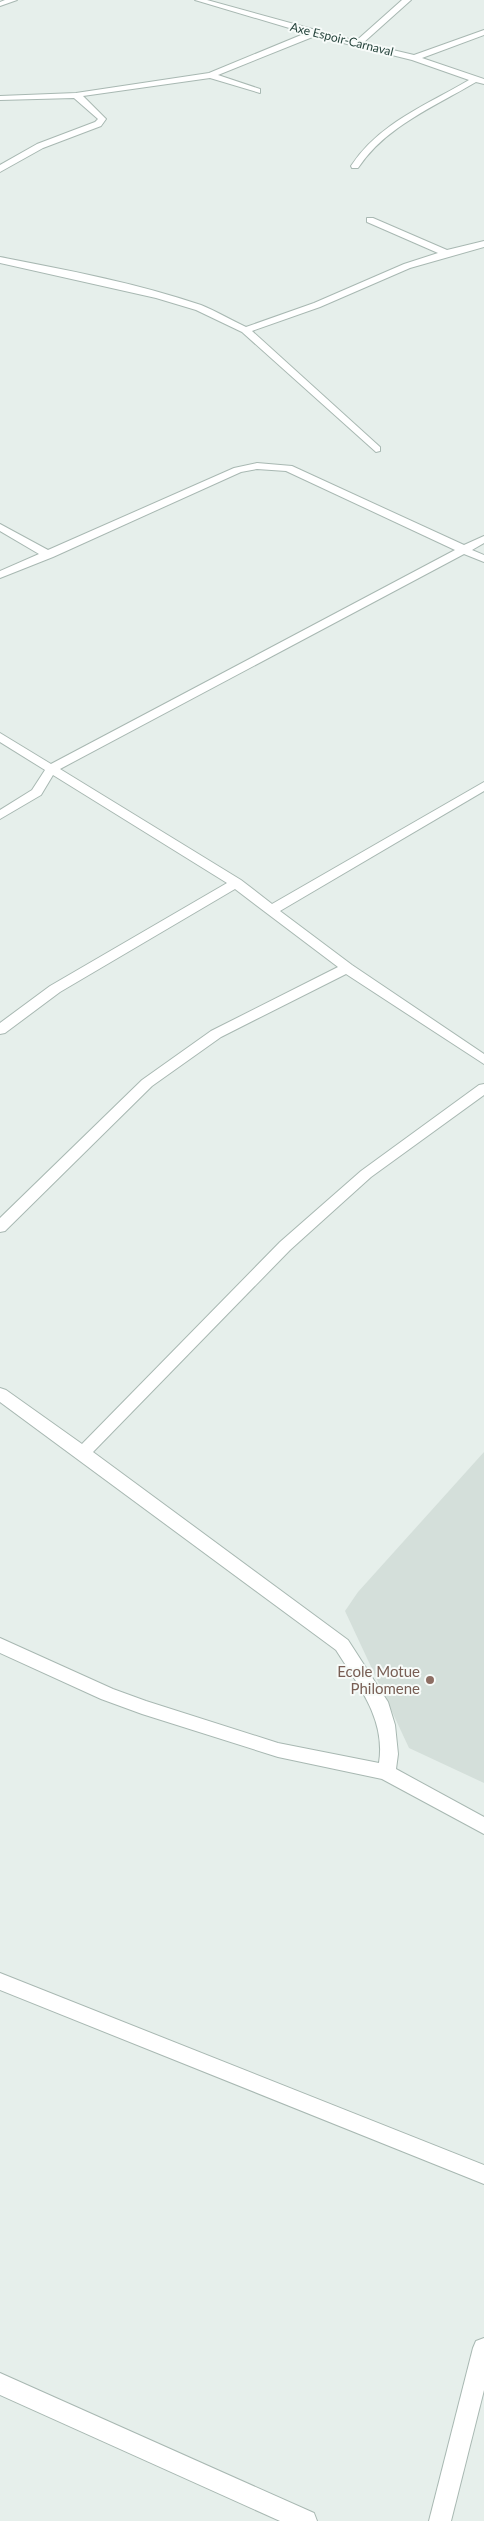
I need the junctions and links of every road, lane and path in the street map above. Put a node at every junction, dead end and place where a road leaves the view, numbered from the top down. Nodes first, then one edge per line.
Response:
1 (13, 0) edge
2 (199, 0) edge
3 (236, 0) edge
4 (407, 0) edge
5 (0, 4) edge
6 (224, 9) junction
7 (484, 32) edge
8 (314, 33) junction
9 (358, 43) junction
10 (415, 58) junction
11 (211, 75) junction
12 (480, 80) edge
13 (257, 91) dead end
14 (76, 95) junction
15 (0, 98) edge
16 (355, 166) dead end
17 (0, 169) edge
18 (370, 220) dead end
19 (484, 244) edge
20 (446, 253) junction
21 (0, 260) edge
22 (245, 330) junction
23 (376, 450) dead end
24 (0, 527) edge
25 (484, 539) edge
26 (463, 549) junction
27 (49, 555) junction
28 (484, 558) edge
29 (0, 576) edge
30 (0, 737) edge
31 (52, 768) junction
32 (484, 786) edge
33 (0, 815) edge
34 (236, 883) junction
35 (272, 910) junction
36 (348, 968) junction
37 (0, 1030) edge
38 (484, 1060) edge
39 (484, 1088) edge
40 (0, 1227) edge
41 (0, 1394) edge
42 (83, 1452) junction
43 (0, 1645) edge
44 (386, 1772) junction
45 (484, 1826) edge
46 (0, 1981) edge
47 (484, 2175) edge
48 (484, 2348) edge
49 (0, 2384) edge
50 (306, 2521) edge
51 (440, 2521) edge

1 - 5 street
2 - 6 street, Axe Espoir-Carnaval
3 - 6 street
4 - 9 street
6 - 8 street, Axe Espoir-Carnaval
7 - 10 street
8 - 9 street, Axe Espoir-Carnaval
8 - 11 street
9 - 10 street, Axe Espoir-Carnaval
10 - 12 street, Axe Espoir-Carnaval
11 - 13 street
11 - 14 street
12 - 16 street
14 - 15 street
14 - 17 street
18 - 20 street
19 - 20 street
20 - 22 street
21 - 22 street
22 - 23 street
24 - 27 street
25 - 26 street
26 - 27 street
26 - 28 street
26 - 31 street
27 - 29 street
30 - 31 street
31 - 33 street
31 - 34 street
32 - 35 street
34 - 35 street
34 - 37 street
35 - 36 street
36 - 38 street
36 - 40 street
39 - 42 street
41 - 42 street
42 - 44 street
43 - 44 street
44 - 45 street
46 - 47 street
48 - 51 street
49 - 50 street

